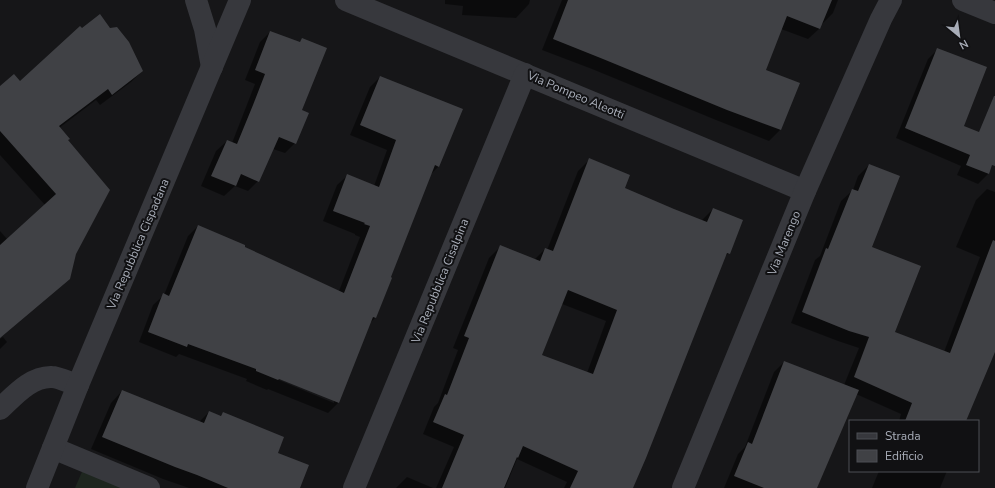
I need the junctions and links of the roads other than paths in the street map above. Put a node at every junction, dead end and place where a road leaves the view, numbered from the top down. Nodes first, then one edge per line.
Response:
1 (196, 0) edge
2 (240, 0) edge
3 (346, 0) edge
4 (891, 0) edge
5 (963, 0) edge
6 (995, 13) edge
7 (212, 67) junction
8 (525, 74) junction
9 (805, 191) junction
10 (78, 385) junction
11 (0, 409) edge
12 (53, 448) junction
13 (37, 488) edge
14 (149, 488) edge
15 (354, 488) edge
16 (683, 488) edge

1 - 7 street
2 - 7 street, Via Repubblica Cispadana
3 - 8 street, Via Pompeo Aleotti
4 - 9 street, Via Marengo
5 - 6 street
7 - 10 street, Via Repubblica Cispadana
8 - 9 street, Via Pompeo Aleotti
8 - 15 street, Via Repubblica Cisalpina
9 - 16 street, Via Marengo
10 - 11 street
10 - 12 street, Via Repubblica Cispadana
12 - 13 street, Via Repubblica Cispadana
12 - 14 street

